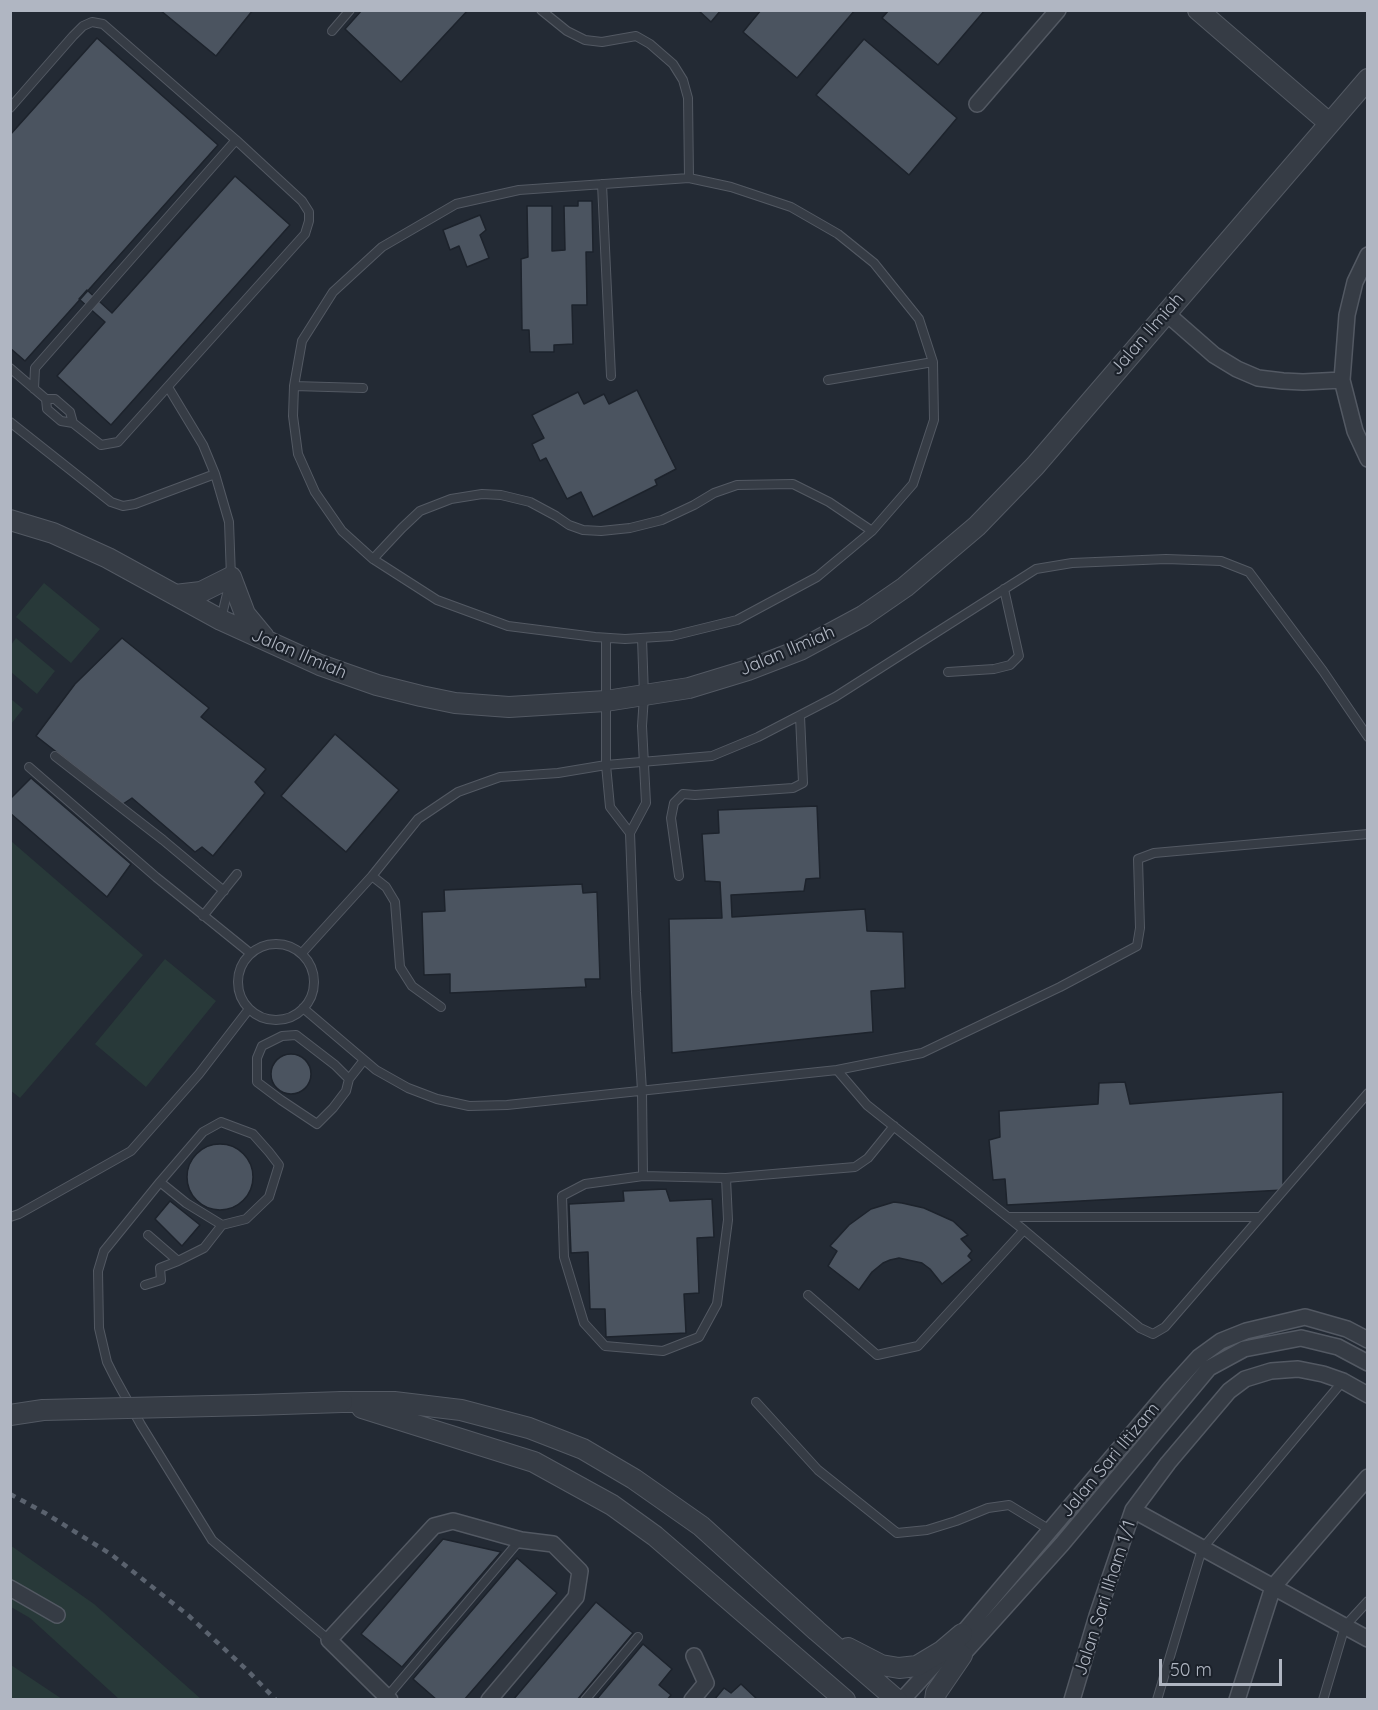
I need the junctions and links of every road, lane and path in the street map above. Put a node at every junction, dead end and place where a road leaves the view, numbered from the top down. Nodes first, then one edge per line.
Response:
1 (350, 10) edge
2 (541, 10) edge
3 (1058, 10) edge
4 (1198, 10) edge
5 (332, 31) dead end
6 (1368, 79) edge
7 (977, 104) dead end
8 (10, 108) edge
9 (1329, 123) junction
10 (236, 140) junction
11 (689, 178) junction
12 (602, 184) junction
13 (1368, 255) edge
14 (1166, 313) junction
15 (933, 362) junction
16 (10, 368) edge
17 (610, 376) dead end
18 (828, 380) dead end
19 (1342, 380) junction
20 (294, 386) junction
21 (168, 387) junction
22 (363, 388) dead end
23 (34, 389) junction
24 (46, 399) junction
25 (10, 422) edge
26 (73, 423) junction
27 (1368, 459) edge
28 (215, 474) junction
29 (10, 520) edge
30 (872, 531) junction
31 (373, 559) junction
32 (231, 577) junction
33 (1004, 589) junction
34 (175, 595) junction
35 (221, 620) junction
36 (606, 638) junction
37 (642, 638) junction
38 (269, 643) junction
39 (948, 672) dead end
40 (644, 696) junction
41 (606, 701) junction
42 (800, 716) junction
43 (1368, 737) edge
44 (55, 756) dead end
45 (644, 762) junction
46 (606, 765) junction
47 (29, 767) dead end
48 (630, 833) junction
49 (1368, 834) edge
50 (237, 874) dead end
51 (372, 876) junction
52 (679, 876) dead end
53 (224, 891) junction
54 (203, 916) junction
55 (302, 952) junction
56 (250, 953) junction
57 (441, 1007) dead end
58 (303, 1008) junction
59 (249, 1009) junction
60 (364, 1060) junction
61 (837, 1070) junction
62 (350, 1079) junction
63 (642, 1090) junction
64 (1368, 1094) edge
65 (894, 1126) junction
66 (643, 1176) junction
67 (726, 1178) junction
68 (160, 1182) junction
69 (15, 1216) edge
70 (1008, 1217) junction
71 (1260, 1217) junction
72 (222, 1225) junction
73 (1024, 1230) junction
74 (148, 1235) dead end
75 (178, 1262) junction
76 (145, 1285) dead end
77 (808, 1295) dead end
78 (1368, 1340) edge
79 (1368, 1363) edge
80 (1343, 1381) junction
81 (1368, 1395) edge
82 (342, 1402) junction
83 (756, 1402) dead end
84 (10, 1415) edge
85 (1368, 1477) edge
86 (1133, 1510) junction
87 (1050, 1530) junction
88 (521, 1540) junction
89 (1202, 1549) junction
90 (1274, 1587) junction
91 (10, 1588) edge
92 (1368, 1601) edge
93 (57, 1615) dead end
94 (1346, 1626) junction
95 (817, 1631) junction
96 (962, 1634) junction
97 (638, 1637) dead end
98 (1368, 1639) edge
99 (329, 1640) junction
100 (962, 1655) junction
101 (694, 1656) dead end
102 (388, 1698) edge
103 (489, 1700) edge
104 (585, 1700) edge
105 (692, 1700) edge
106 (845, 1700) edge
107 (897, 1700) edge
108 (902, 1700) edge
109 (924, 1700) edge
110 (934, 1700) edge
111 (1072, 1700) edge
112 (1157, 1700) edge
113 (1237, 1700) edge
114 (1323, 1700) edge

1 - 5 lane
2 - 11 lane
3 - 7 street
4 - 9 street
6 - 9 street, Jalan Ilmiah
8 - 10 lane
9 - 14 street, Jalan Ilmiah
10 - 21 lane
10 - 23 lane
11 - 12 lane
11 - 15 lane
12 - 17 lane
12 - 20 lane
13 - 19 street
14 - 19 street
14 - 40 street, Jalan Ilmiah
15 - 18 lane
15 - 30 lane
16 - 23 lane
19 - 27 street
20 - 22 lane
20 - 31 lane
21 - 26 lane
21 - 28 lane
23 - 24 lane
24 - 26 lane
24 - 26 lane
25 - 28 lane
28 - 32 lane
29 - 34 street, Jalan Ilmiah
30 - 31 lane
30 - 37 lane
31 - 36 lane
32 - 34 street
32 - 35 lane
32 - 38 street
33 - 39 lane
33 - 42 lane
33 - 43 lane
34 - 35 street, Jalan Ilmiah
35 - 38 street, Jalan Ilmiah
36 - 37 lane
36 - 41 lane
37 - 40 lane
38 - 41 street, Jalan Ilmiah
40 - 41 street, Jalan Ilmiah
40 - 45 lane
41 - 46 lane
42 - 45 lane
42 - 52 lane
44 - 53 lane
45 - 46 lane
45 - 48 lane
46 - 48 lane
46 - 51 lane
47 - 54 lane
48 - 63 lane
49 - 61 lane
50 - 53 lane
51 - 55 lane
51 - 57 lane
53 - 54 lane
54 - 56 lane
55 - 56 lane
55 - 58 lane
56 - 59 lane
58 - 59 lane
58 - 60 lane
59 - 69 lane
60 - 62 lane
60 - 63 lane
61 - 63 lane
61 - 65 lane
62 - 62 lane
63 - 66 lane
64 - 71 lane
65 - 67 lane
65 - 70 lane
66 - 67 lane
66 - 67 lane
68 - 72 lane
68 - 72 lane
68 - 99 lane
70 - 71 lane
70 - 73 lane
71 - 73 lane
72 - 75 lane
73 - 77 lane
74 - 75 lane
75 - 76 lane
78 - 87 street, Jalan Sari Iltizam
79 - 100 street, Jalan Sari Iltizam
80 - 81 street, Jalan Sari Ilham 1/1
80 - 86 street, Jalan Sari Ilham 1/1
80 - 89 lane
82 - 84 street, bridge
82 - 95 street
82 - 106 street
83 - 87 lane
85 - 90 street
86 - 89 street
86 - 111 street, Jalan Sari Ilham 1/1
87 - 96 street, Jalan Sari Iltizam
88 - 99 street
88 - 102 lane
88 - 103 street
89 - 90 street
89 - 112 lane
90 - 94 street
90 - 113 street
91 - 93 street
92 - 94 lane
94 - 98 street
94 - 114 lane
95 - 96 street
95 - 107 street
96 - 108 street, Jalan Sari Iltizam
97 - 104 lane
99 - 102 street
100 - 109 street, Jalan Sari Iltizam
100 - 110 street
101 - 105 street

